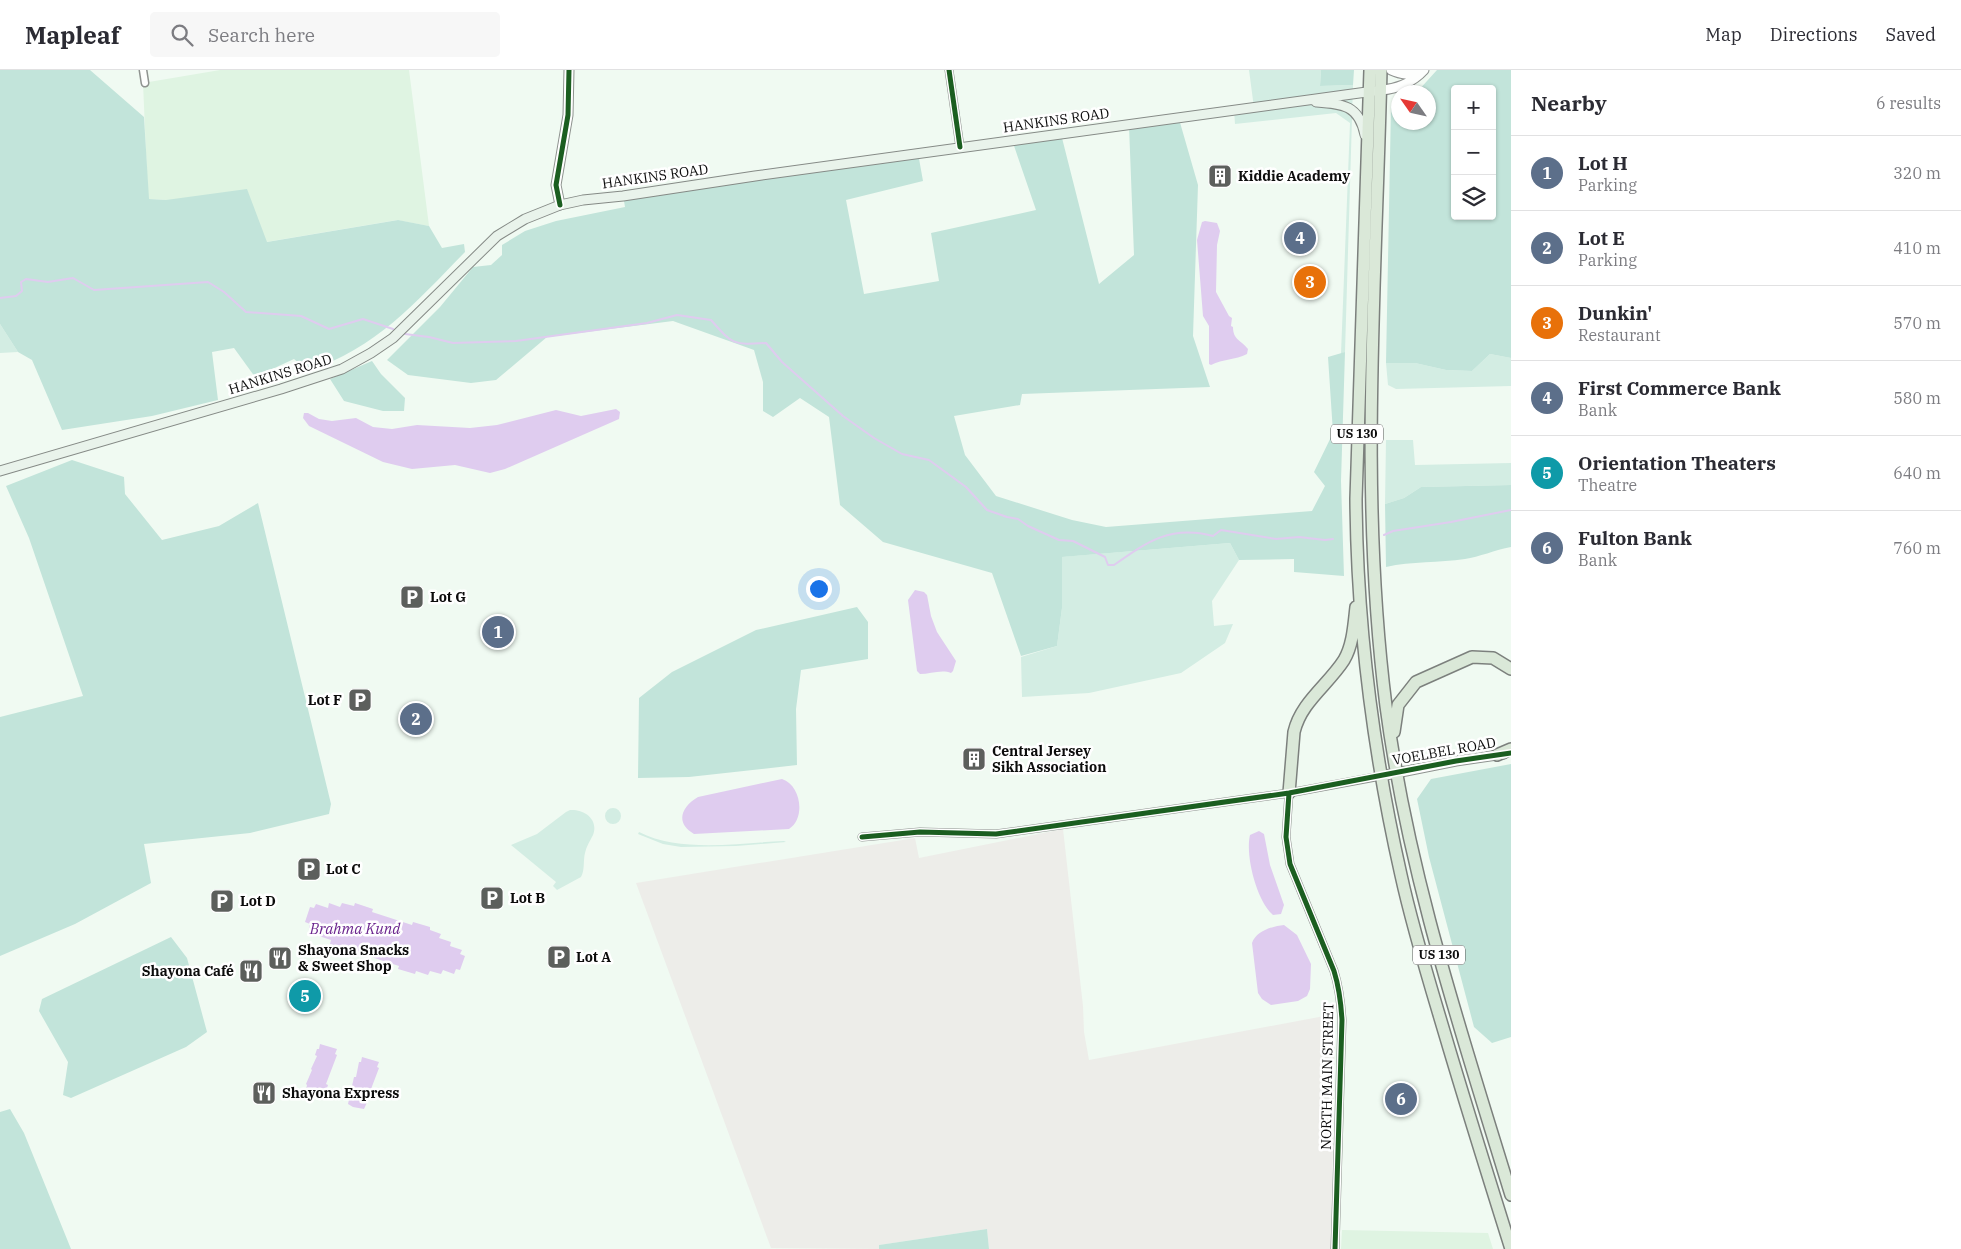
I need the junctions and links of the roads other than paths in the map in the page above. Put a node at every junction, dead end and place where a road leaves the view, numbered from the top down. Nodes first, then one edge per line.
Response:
1 (143, 70) edge
2 (569, 70) edge
3 (949, 70) edge
4 (1370, 70) edge
5 (1381, 70) edge
6 (1391, 70) edge
7 (1423, 71) edge
8 (145, 83) dead end
9 (1375, 91) junction
10 (1298, 101) junction
11 (1366, 143) junction
12 (960, 148) junction
13 (560, 205) junction
14 (0, 471) edge
15 (1359, 576) junction
16 (1511, 669) edge
17 (1392, 744) junction
18 (1511, 748) edge
19 (1511, 753) edge
20 (1497, 755) junction
21 (1396, 773) junction
22 (1381, 776) junction
23 (1288, 793) junction
24 (862, 838) dead end
25 (1511, 1195) edge
26 (1335, 1249) edge
27 (1511, 1249) edge

1 - 8 street
2 - 13 street
3 - 12 street
4 - 9 highway, US 130
5 - 9 highway, US 130
6 - 7 street
7 - 9 street
9 - 10 main road, HANKINS ROAD
9 - 11 highway, US 130
9 - 17 highway, US 130
10 - 11 main road
10 - 12 main road, HANKINS ROAD
11 - 15 highway, US 130
12 - 13 main road, HANKINS ROAD
13 - 14 main road, HANKINS ROAD
15 - 22 highway, US 130
15 - 23 highway
16 - 17 highway
17 - 21 highway, US 130
18 - 20 highway
19 - 20 street, VOELBEL ROAD
20 - 21 street, VOELBEL ROAD
21 - 22 street, VOELBEL ROAD
21 - 25 highway, US 130
22 - 23 street
22 - 27 highway, US 130
23 - 24 street
23 - 26 street, NORTH MAIN STREET

